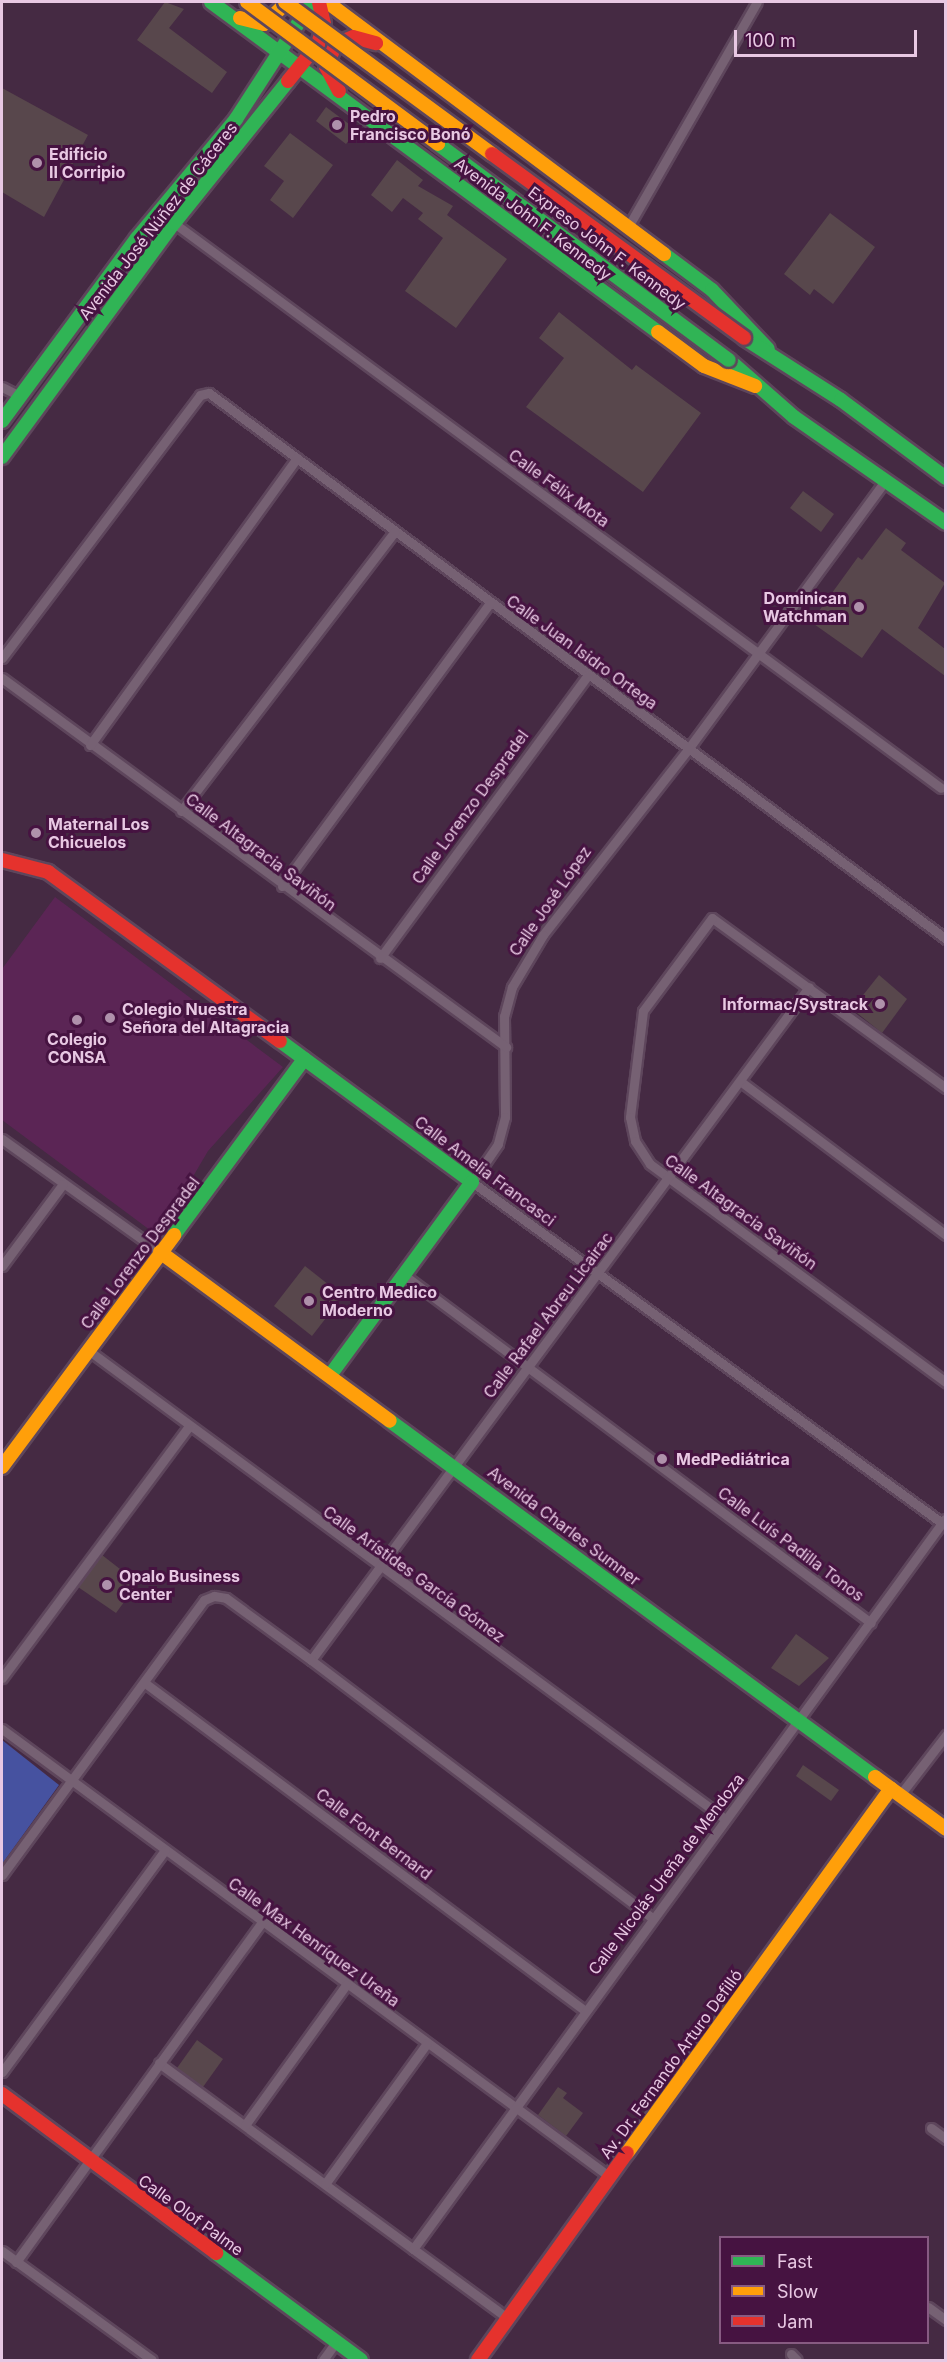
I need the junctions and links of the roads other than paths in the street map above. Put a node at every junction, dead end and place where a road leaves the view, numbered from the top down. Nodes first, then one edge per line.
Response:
1 (211, 2) edge
2 (247, 2) edge
3 (287, 2) edge
4 (312, 2) edge
5 (319, 2) edge
6 (327, 2) edge
7 (757, 2) edge
8 (225, 12) junction
9 (387, 47) junction
10 (280, 52) junction
11 (301, 68) junction
12 (351, 104) junction
13 (159, 212) junction
14 (174, 223) junction
15 (628, 227) junction
16 (784, 367) junction
17 (755, 386) junction
18 (2, 387) edge
19 (20, 396) junction
20 (2, 421) edge
21 (2, 457) edge
22 (297, 458) junction
23 (945, 478) edge
24 (885, 482) junction
25 (945, 523) edge
26 (394, 532) junction
27 (490, 603) junction
28 (758, 653) junction
29 (2, 658) edge
30 (588, 675) junction
31 (2, 678) edge
32 (90, 745) junction
33 (689, 748) junction
34 (941, 788) dead end
35 (181, 811) junction
36 (2, 860) edge
37 (282, 886) junction
38 (945, 939) edge
39 (380, 958) junction
40 (809, 987) junction
41 (506, 1047) junction
42 (304, 1059) junction
43 (740, 1081) junction
44 (945, 1088) edge
45 (2, 1139) edge
46 (669, 1176) junction
47 (472, 1182) junction
48 (63, 1184) junction
49 (945, 1235) edge
50 (160, 1252) junction
51 (2, 1266) edge
52 (404, 1275) junction
53 (596, 1275) junction
54 (88, 1350) junction
55 (529, 1366) junction
56 (331, 1374) junction
57 (945, 1382) edge
58 (189, 1426) junction
59 (455, 1466) junction
60 (2, 1467) edge
61 (944, 1521) edge
62 (381, 1568) junction
63 (871, 1623) junction
64 (311, 1660) junction
65 (2, 1677) edge
66 (145, 1683) junction
67 (800, 1723) junction
68 (2, 1729) edge
69 (945, 1735) edge
70 (72, 1779) junction
71 (895, 1792) junction
72 (725, 1819) junction
73 (945, 1829) edge
74 (165, 1850) junction
75 (2, 1875) edge
76 (652, 1918) junction
77 (261, 1923) junction
78 (346, 1985) junction
79 (584, 2010) junction
80 (427, 2043) junction
81 (159, 2062) junction
82 (2, 2072) edge
83 (2, 2094) edge
84 (514, 2105) junction
85 (245, 2125) junction
86 (931, 2128) dead end
87 (945, 2139) edge
88 (90, 2162) junction
89 (610, 2177) junction
90 (325, 2184) junction
91 (413, 2249) junction
92 (2, 2251) edge
93 (16, 2262) junction
94 (929, 2308) edge
95 (508, 2318) junction
96 (945, 2320) edge
97 (336, 2342) junction
98 (152, 2361) edge
99 (323, 2361) edge
100 (361, 2361) edge
101 (478, 2361) edge

1 - 8 main road, Avenida John F. Kennedy
2 - 17 main road, Expreso John F. Kennedy, bridge
3 - 8 main road
3 - 16 main road, Expreso John F. Kennedy, bridge
4 - 10 main road, Avenida José Núñez de Cáceres
5 - 11 main road, Avenida José Núñez de Cáceres
6 - 9 main road
7 - 15 street
8 - 10 main road, Avenida John F. Kennedy
9 - 12 main road
9 - 15 main road
10 - 11 main road, Avenida John F. Kennedy
10 - 13 main road, Avenida José Núñez de Cáceres
11 - 12 main road, Avenida John F. Kennedy
11 - 14 main road, Avenida José Núñez de Cáceres
12 - 17 main road, Avenida John F. Kennedy
13 - 14 street, Calle Félix Mota
13 - 19 main road, Avenida José Núñez de Cáceres
14 - 21 main road, Avenida José Núñez de Cáceres
14 - 28 street, Calle Félix Mota
15 - 16 main road
16 - 23 main road, Expreso John F. Kennedy
17 - 24 main road, Expreso John F. Kennedy
18 - 19 street
19 - 20 main road, Avenida José Núñez de Cáceres
22 - 26 street, Calle Juan Isidro Ortega
22 - 29 street, Calle Juan Isidro Ortega
22 - 32 street
24 - 25 main road, Expreso John F. Kennedy
24 - 28 street, Calle José López
26 - 27 street, Calle Juan Isidro Ortega
26 - 35 street
27 - 30 street, Calle Juan Isidro Ortega
27 - 37 street
28 - 33 street, Calle José López
28 - 34 street, Calle Félix Mota
30 - 33 street, Calle Juan Isidro Ortega
30 - 39 street, Calle Lorenzo Despradel
31 - 32 street, Calle Altagracia Saviñón
32 - 35 street, Calle Altagracia Saviñón
33 - 38 street, Calle Juan Isidro Ortega
33 - 41 street, Calle José López
35 - 37 street, Calle Altagracia Saviñón
36 - 42 main road, Calle Amelia Francasci
37 - 39 street, Calle Altagracia Saviñón
39 - 41 street, Calle Altagracia Saviñón
40 - 43 street, Calle Rafael Abreu Licairac
40 - 44 street
40 - 46 street, Calle Altagracia Saviñón
41 - 47 street, Calle José López
42 - 47 main road, Calle Amelia Francasci
42 - 50 main road, Calle Lorenzo Despradel
43 - 46 street, Calle Rafael Abreu Licairac
43 - 49 street
45 - 48 street
46 - 53 street, Calle Rafael Abreu Licairac
46 - 57 street, Calle Altagracia Saviñón
47 - 52 main road, Calle José López
47 - 53 street, Calle Amelia Francasci
48 - 50 street
48 - 51 street
50 - 54 main road, Calle Lorenzo Despradel
50 - 56 main road, Avenida Charles Sumner
52 - 55 street, Calle Luís Padilla Tonos
52 - 56 main road, Calle José López
53 - 55 street, Calle Rafael Abreu Licairac
53 - 61 street, Calle Amelia Francasci
54 - 58 street, Calle Arístides García Gómez
54 - 60 main road, Calle Lorenzo Despradel
55 - 59 street, Calle Rafael Abreu Licairac
55 - 63 street, Calle Luís Padilla Tonos
56 - 59 main road, Avenida Charles Sumner
58 - 62 street, Calle Arístides García Gómez
58 - 65 street
59 - 62 street, Calle Rafael Abreu Licairac
59 - 67 main road, Avenida Charles Sumner
61 - 63 street, Calle Nicolás Ureña de Mendoza
62 - 64 street, Calle Rafael Abreu Licairac
62 - 72 street, Calle Arístides García Gómez
63 - 67 street, Calle Nicolás Ureña de Mendoza
64 - 66 street
64 - 76 street
66 - 70 street
66 - 79 street, Calle Font Bernard
67 - 71 main road, Avenida Charles Sumner
67 - 72 street, Calle Nicolás Ureña de Mendoza
68 - 70 street, Calle Max Henríquez Ureña
69 - 71 street, Av. Dr. Fernando Arturo Defilló
70 - 74 street, Calle Max Henríquez Ureña
70 - 75 street
71 - 73 main road, Avenida Charles Sumner
71 - 89 main road, Av. Dr. Fernando Arturo Defilló
72 - 76 street, Calle Nicolás Ureña de Mendoza
74 - 77 street, Calle Max Henríquez Ureña
74 - 82 street
76 - 79 street, Calle Nicolás Ureña de Mendoza
77 - 78 street, Calle Max Henríquez Ureña
77 - 81 street
78 - 80 street, Calle Max Henríquez Ureña
78 - 85 street
79 - 84 street, Calle Nicolás Ureña de Mendoza
80 - 84 street, Calle Max Henríquez Ureña
80 - 90 street
81 - 85 street
81 - 88 street
83 - 88 main road, Calle Olof Palme
84 - 89 street, Calle Max Henríquez Ureña
84 - 91 street, Calle Nicolás Ureña de Mendoza
85 - 90 street
86 - 87 street
88 - 93 street
88 - 97 main road, Calle Olof Palme
89 - 95 main road, Av. Dr. Fernando Arturo Defilló
90 - 91 street
91 - 95 street
92 - 93 street
93 - 98 street
94 - 96 street
95 - 101 main road, Av. Dr. Fernando Arturo Defilló
97 - 99 street
97 - 100 main road, Calle Olof Palme

